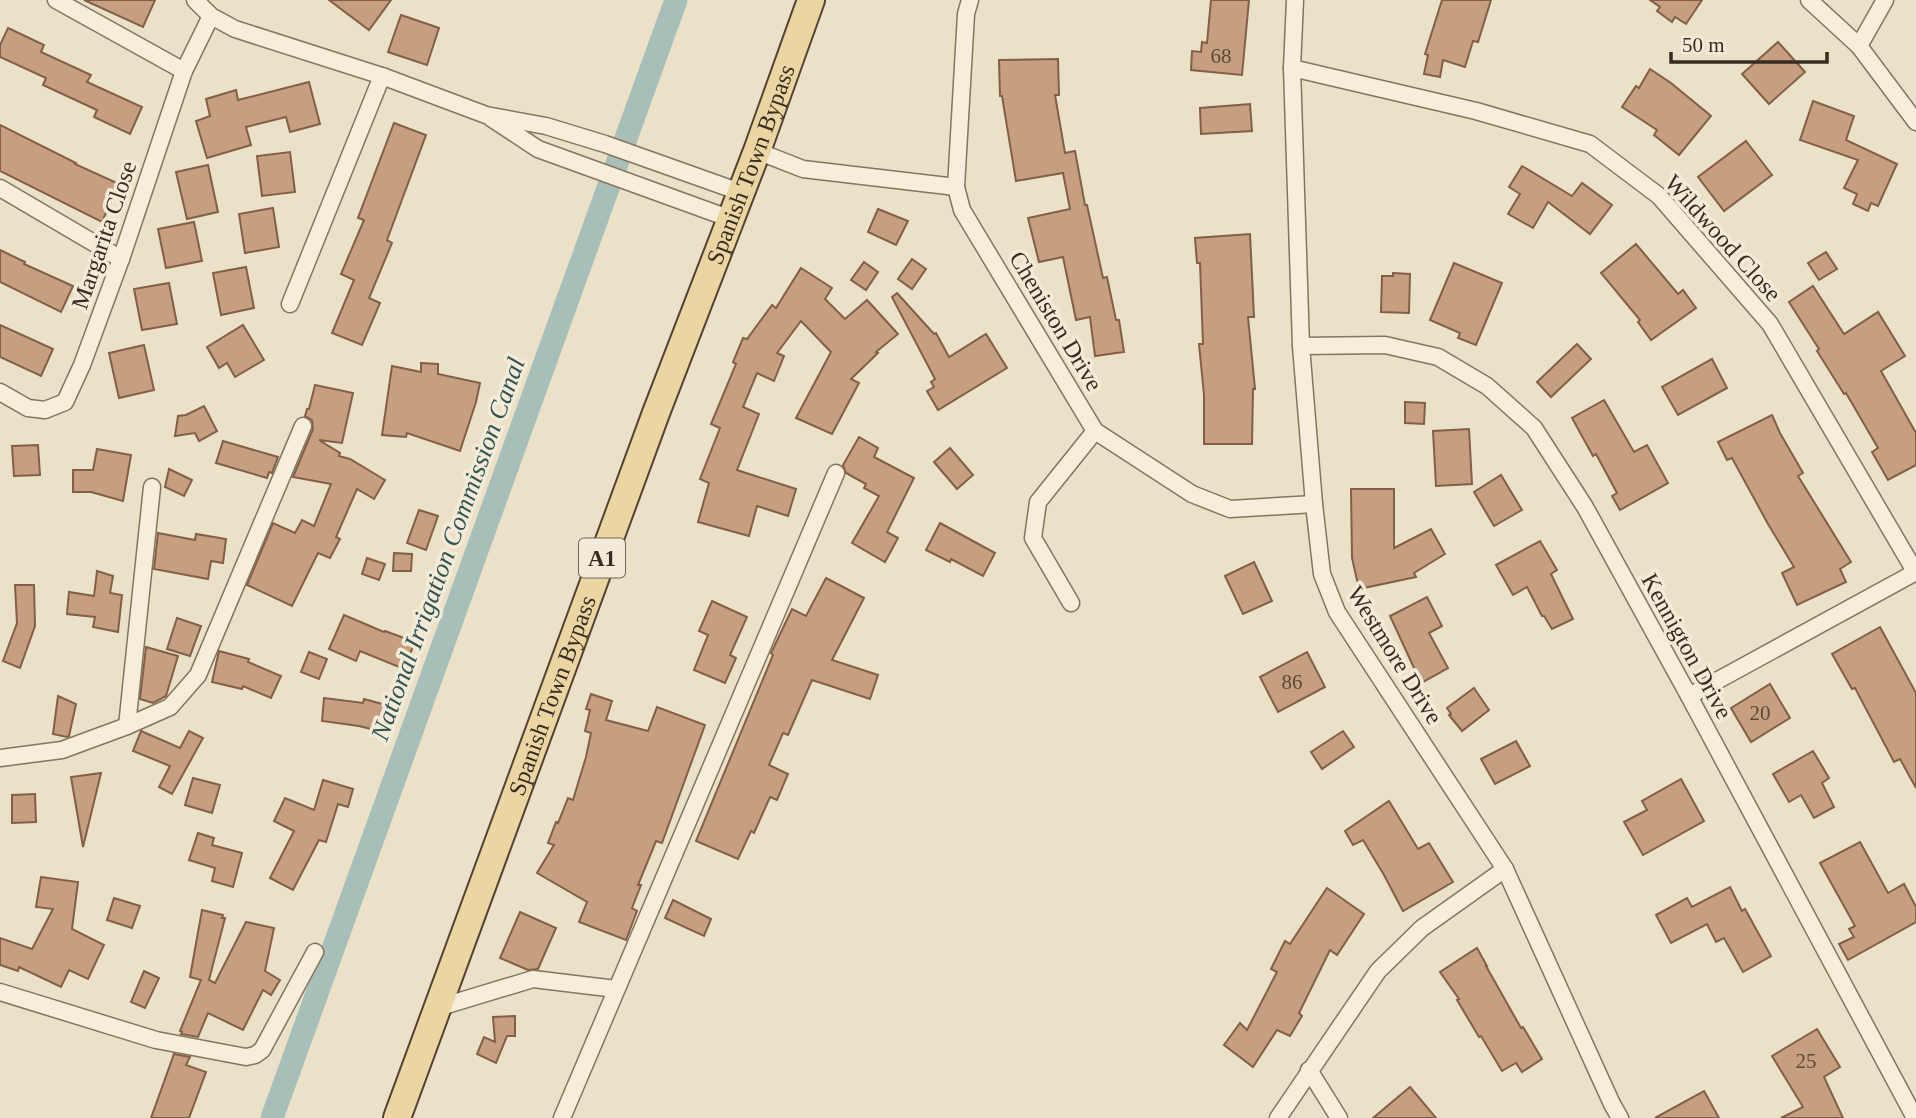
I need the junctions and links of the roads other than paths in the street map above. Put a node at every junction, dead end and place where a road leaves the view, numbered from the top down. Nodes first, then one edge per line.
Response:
1 (56, 0) edge
2 (195, 0) edge
3 (811, 0) edge
4 (970, 0) edge
5 (1295, 0) edge
6 (1809, 0) edge
7 (1885, 0) edge
8 (211, 16) junction
9 (1859, 46) junction
10 (1292, 68) junction
11 (184, 71) junction
12 (382, 76) junction
13 (486, 115) junction
14 (1916, 122) edge
15 (757, 151) junction
16 (956, 187) junction
17 (0, 188) edge
18 (740, 192) junction
19 (731, 219) junction
20 (121, 259) junction
21 (290, 304) dead end
22 (1301, 346) junction
23 (0, 392) edge
24 (303, 426) dead end
25 (1095, 431) junction
26 (836, 473) dead end
27 (152, 487) dead end
28 (1314, 504) junction
29 (1916, 572) edge
30 (1071, 603) dead end
31 (1689, 696) junction
32 (127, 726) junction
33 (0, 758) edge
34 (1505, 869) junction
35 (315, 952) dead end
36 (616, 989) junction
37 (0, 992) edge
38 (437, 1008) junction
39 (1309, 1070) junction
40 (397, 1118) edge
41 (562, 1118) edge
42 (1278, 1118) edge
43 (1339, 1118) edge
44 (1620, 1118) edge
45 (1915, 1118) edge

1 - 11 street
2 - 8 street
3 - 15 main road, Spanish Town Bypass / A1
4 - 16 street, Cheniston Drive
5 - 10 street, Westmore Drive
6 - 9 street
7 - 9 street
8 - 11 street, Margarita Close
8 - 12 street
9 - 14 street
10 - 22 street, Westmore Drive
10 - 29 street, Wildwood Close
11 - 20 street, Margarita Close
12 - 13 street
12 - 21 street
13 - 18 street
13 - 19 street
15 - 16 street
15 - 18 main road, Spanish Town Bypass / A1
16 - 25 street, Cheniston Drive
17 - 20 street
18 - 19 main road, Spanish Town Bypass / A1
19 - 38 main road, Spanish Town Bypass / A1
20 - 23 street, Margarita Close
22 - 28 street, Westmore Drive
22 - 31 street, Kennigton Drive
24 - 32 street
25 - 28 street, Cheniston Drive
25 - 30 street
26 - 36 street
27 - 32 street
28 - 34 street, Westmore Drive
29 - 31 street
31 - 45 street, Kennigton Drive
32 - 33 street
34 - 39 street
34 - 44 street, Westmore Drive
35 - 37 street
36 - 38 street
36 - 41 street
38 - 40 main road, Spanish Town Bypass / A1
39 - 42 street
39 - 43 street

